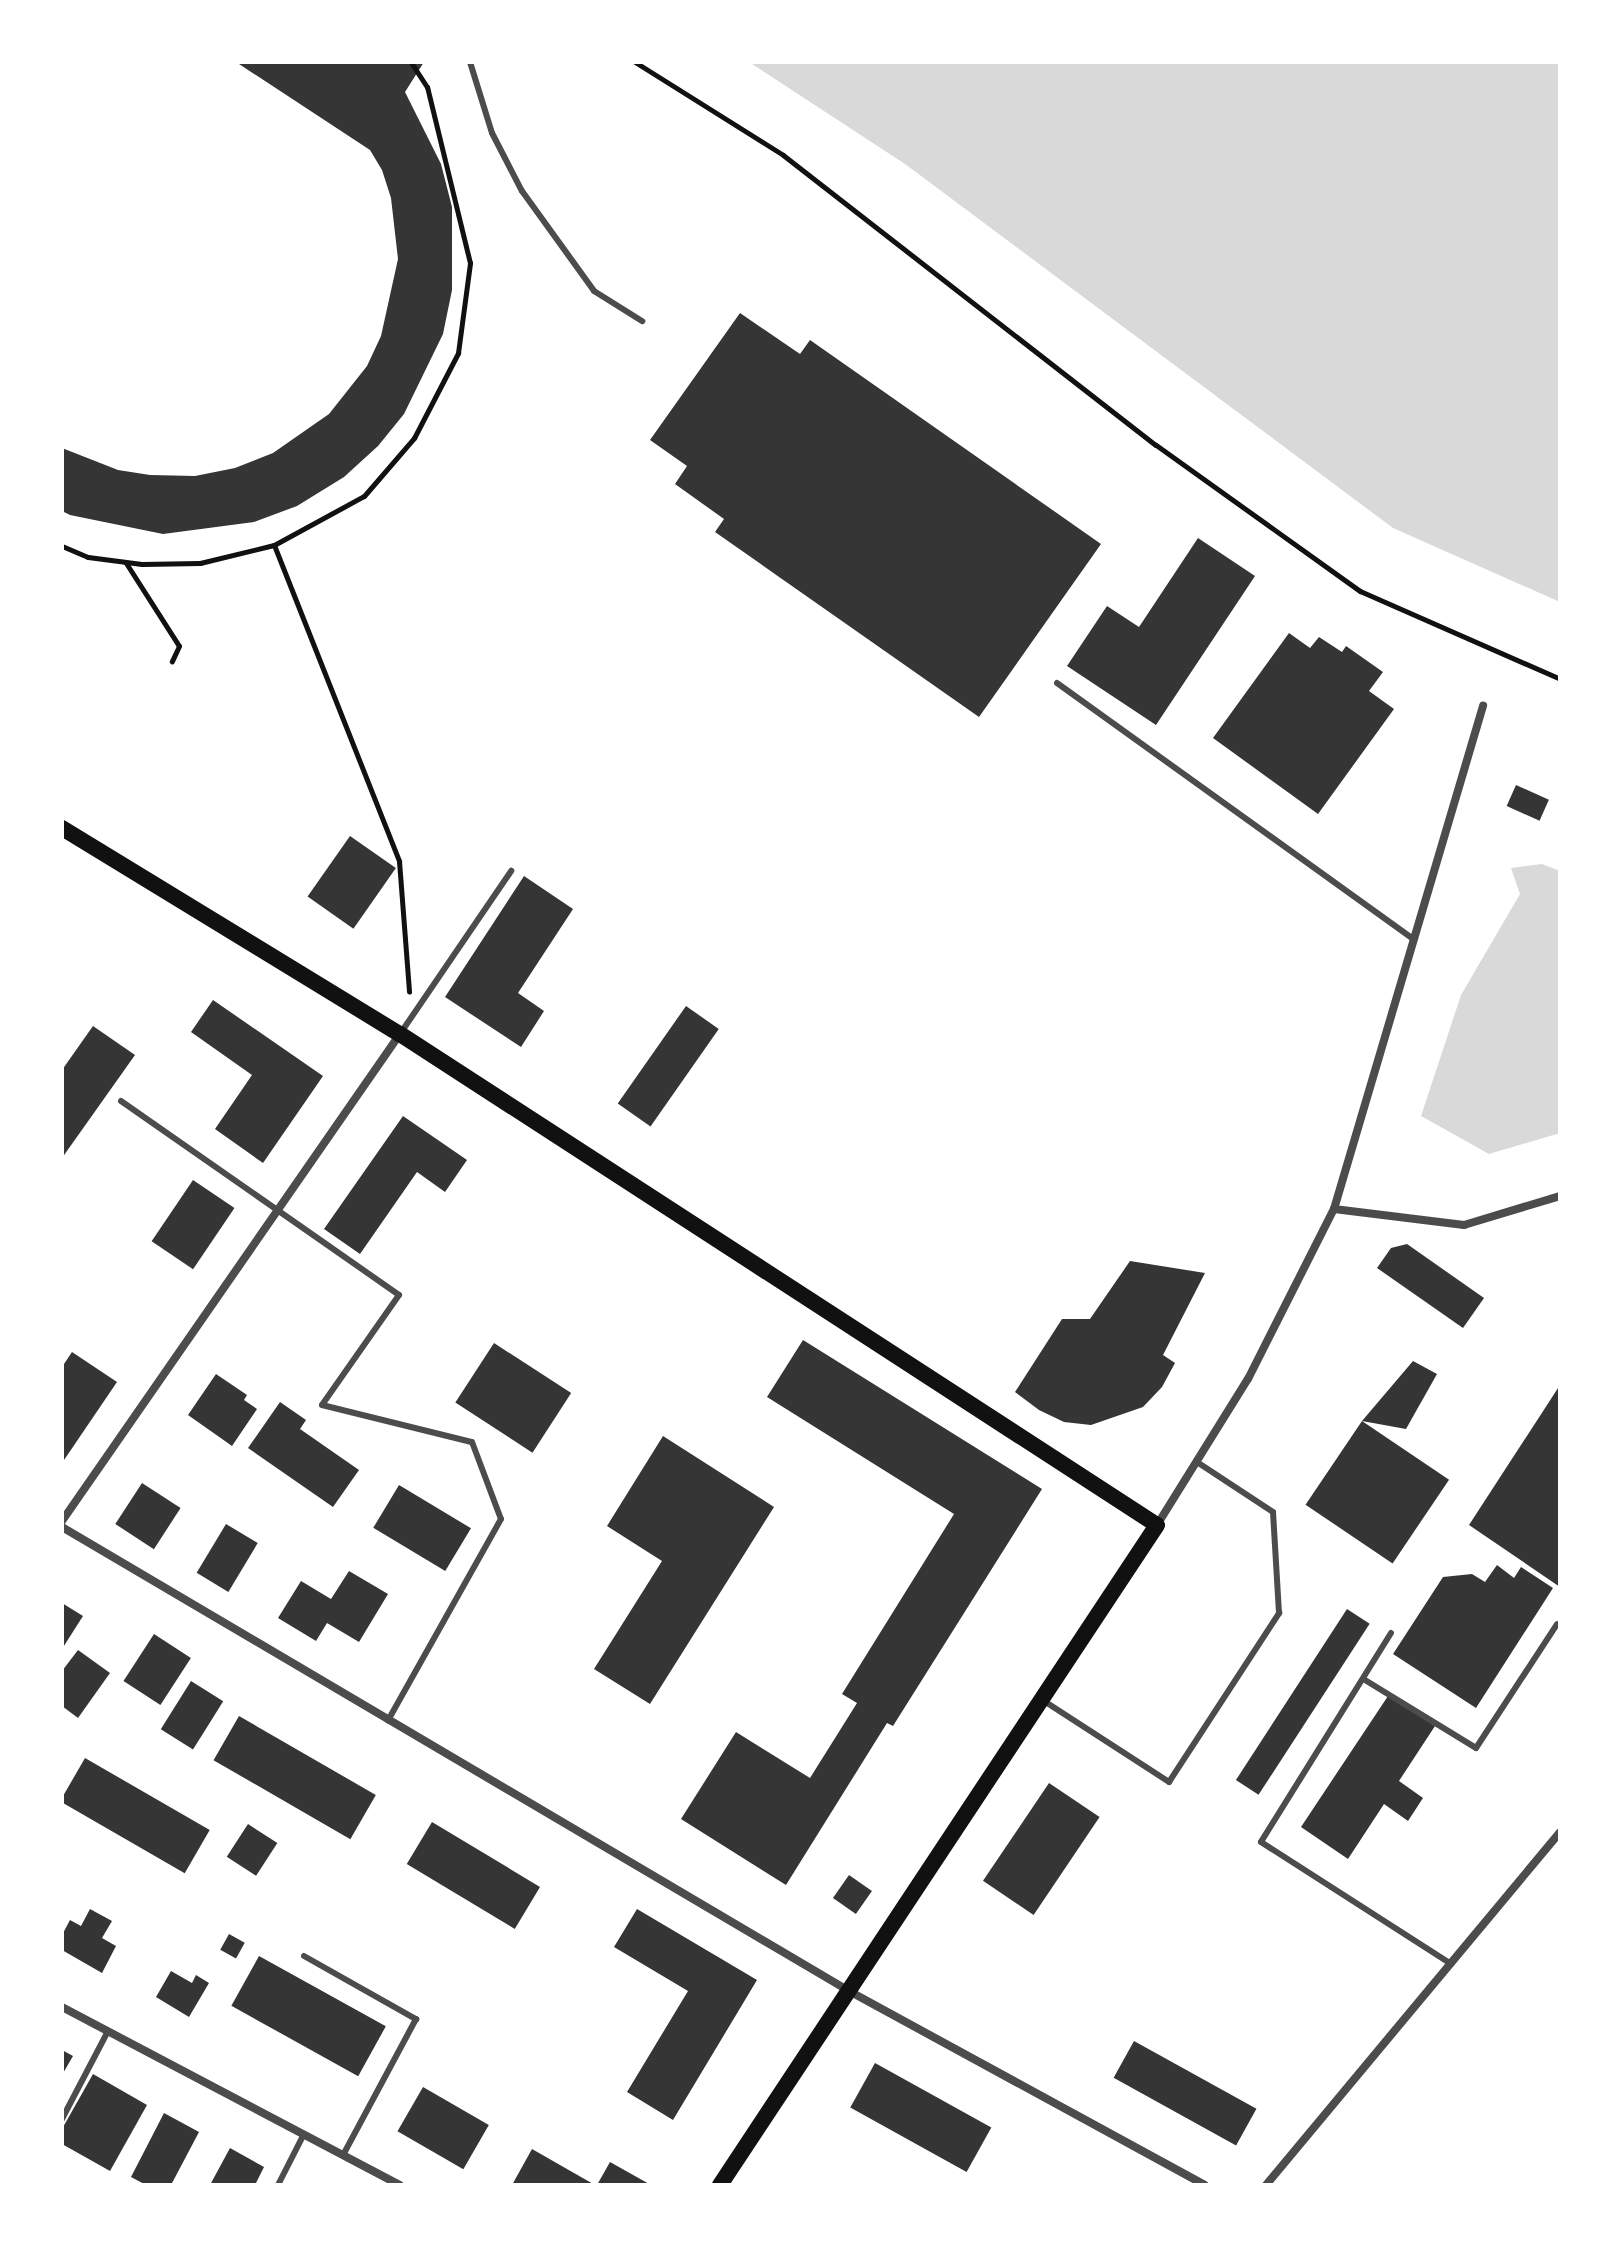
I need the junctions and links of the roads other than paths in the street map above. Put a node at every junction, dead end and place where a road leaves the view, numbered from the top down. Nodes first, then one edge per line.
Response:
1 (470, 62) edge
2 (642, 321) dead end
3 (1057, 683) dead end
4 (1483, 706) dead end
5 (62, 828) edge
6 (511, 871) dead end
7 (1414, 940) junction
8 (405, 1027) junction
9 (121, 1101) dead end
10 (1560, 1196) edge
11 (1334, 1209) junction
12 (278, 1210) junction
13 (1197, 1462) junction
14 (62, 1524) edge
15 (1157, 1525) junction
16 (1557, 1624) dead end
17 (1391, 1633) dead end
18 (1365, 1680) junction
19 (1044, 1701) junction
20 (388, 1720) junction
21 (1560, 1832) edge
22 (304, 1956) dead end
23 (1451, 1964) junction
24 (849, 1991) junction
25 (62, 2007) edge
26 (108, 2031) junction
27 (62, 2119) edge
28 (304, 2134) junction
29 (343, 2155) junction
30 (278, 2185) edge
31 (400, 2185) edge
32 (720, 2185) edge
33 (1205, 2185) edge
34 (1266, 2185) edge

1 - 2 lane
3 - 7 lane
4 - 7 street
5 - 8 main road
6 - 8 lane
7 - 11 street
8 - 12 street
8 - 15 main road
9 - 12 lane
10 - 11 street
11 - 13 street
12 - 14 street
12 - 20 lane
13 - 15 street
13 - 19 lane
14 - 20 street
15 - 19 main road
16 - 18 lane
17 - 18 lane
18 - 23 lane
19 - 24 main road
20 - 24 street
21 - 23 street
22 - 29 lane
23 - 34 street
24 - 32 main road
24 - 33 street
25 - 26 street
26 - 27 lane
26 - 28 street
28 - 29 street
28 - 30 lane
29 - 31 street

